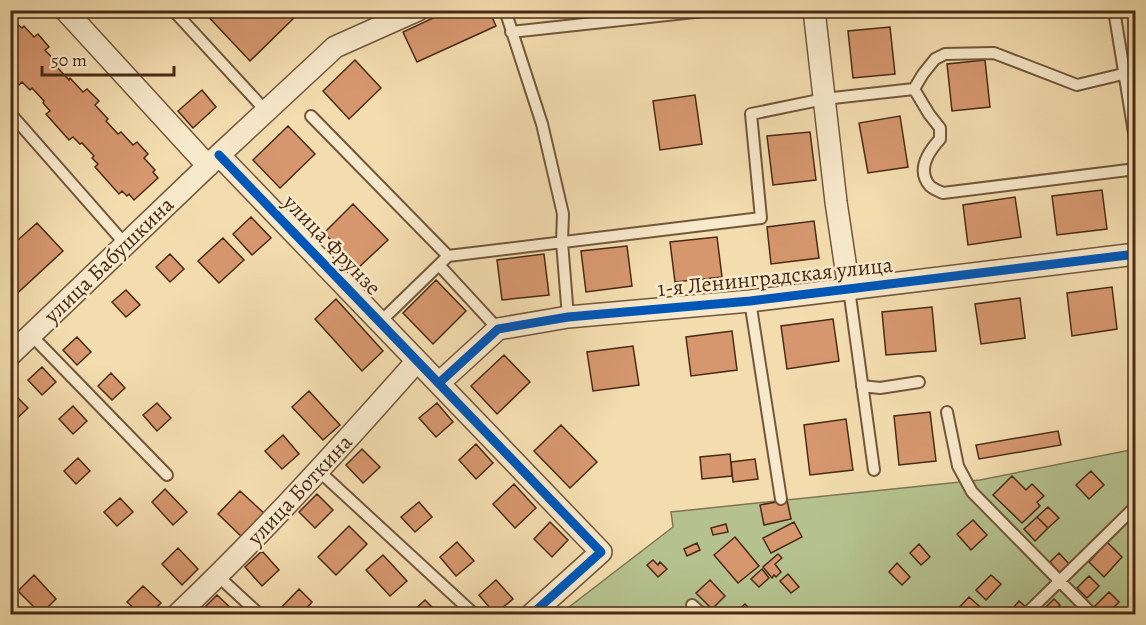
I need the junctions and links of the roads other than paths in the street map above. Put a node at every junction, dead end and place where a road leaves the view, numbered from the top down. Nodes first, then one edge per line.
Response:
1 (65, 10) edge
2 (172, 10) edge
3 (418, 10) edge
4 (505, 10) edge
5 (713, 10) edge
6 (814, 10) edge
7 (1114, 10) edge
8 (511, 32) junction
9 (1123, 74) junction
10 (914, 89) junction
11 (824, 99) junction
12 (266, 111) junction
13 (10, 113) edge
14 (311, 116) dead end
15 (1136, 144) edge
16 (213, 160) junction
17 (1136, 169) edge
18 (562, 242) junction
19 (126, 244) junction
20 (1136, 254) edge
21 (448, 256) junction
22 (439, 265) junction
23 (849, 289) junction
24 (750, 301) junction
25 (568, 317) junction
26 (379, 322) junction
27 (498, 329) junction
28 (31, 335) junction
29 (10, 355) edge
30 (417, 361) junction
31 (919, 382) dead end
32 (440, 383) junction
33 (862, 386) junction
34 (947, 412) dead end
35 (874, 470) dead end
36 (319, 471) junction
37 (167, 475) dead end
38 (781, 499) dead end
39 (1136, 506) edge
40 (218, 576) junction
41 (1059, 582) junction
42 (692, 605) dead end
43 (178, 615) edge
44 (259, 615) edge
45 (474, 615) edge
46 (532, 615) edge
47 (702, 615) edge
48 (1026, 615) edge
49 (1092, 615) edge

1 - 16 street, улица Фрунзе
2 - 12 lane
3 - 12 street, улица Бабушкина
4 - 8 lane
5 - 8 lane
6 - 11 street
7 - 9 lane
8 - 18 lane
9 - 10 lane
9 - 15 lane
10 - 11 lane
10 - 17 lane
11 - 18 lane
11 - 23 street
12 - 16 street, улица Бабушкина
13 - 19 lane
14 - 21 lane
16 - 19 street, улица Бабушкина
16 - 26 street, улица Фрунзе
18 - 21 lane
18 - 25 lane
19 - 28 street, улица Бабушкина
20 - 23 street, 1-я Ленинградская улица
21 - 22 lane
22 - 26 lane
22 - 27 lane
23 - 24 street, 1-я Ленинградская улица
23 - 33 lane
24 - 25 street, 1-я Ленинградская улица
24 - 38 lane
25 - 27 street, 1-я Ленинградская улица
26 - 30 street, улица Фрунзе
27 - 32 street
28 - 29 street, улица Бабушкина
28 - 37 lane
30 - 32 street, улица Фрунзе
30 - 36 street, улица Боткина
31 - 33 lane
32 - 46 street, улица Фрунзе
33 - 35 lane
34 - 41 lane
36 - 40 street, улица Боткина
36 - 45 lane
39 - 41 lane
40 - 43 street, улица Боткина
40 - 44 lane
41 - 48 lane
41 - 49 lane
42 - 47 lane

